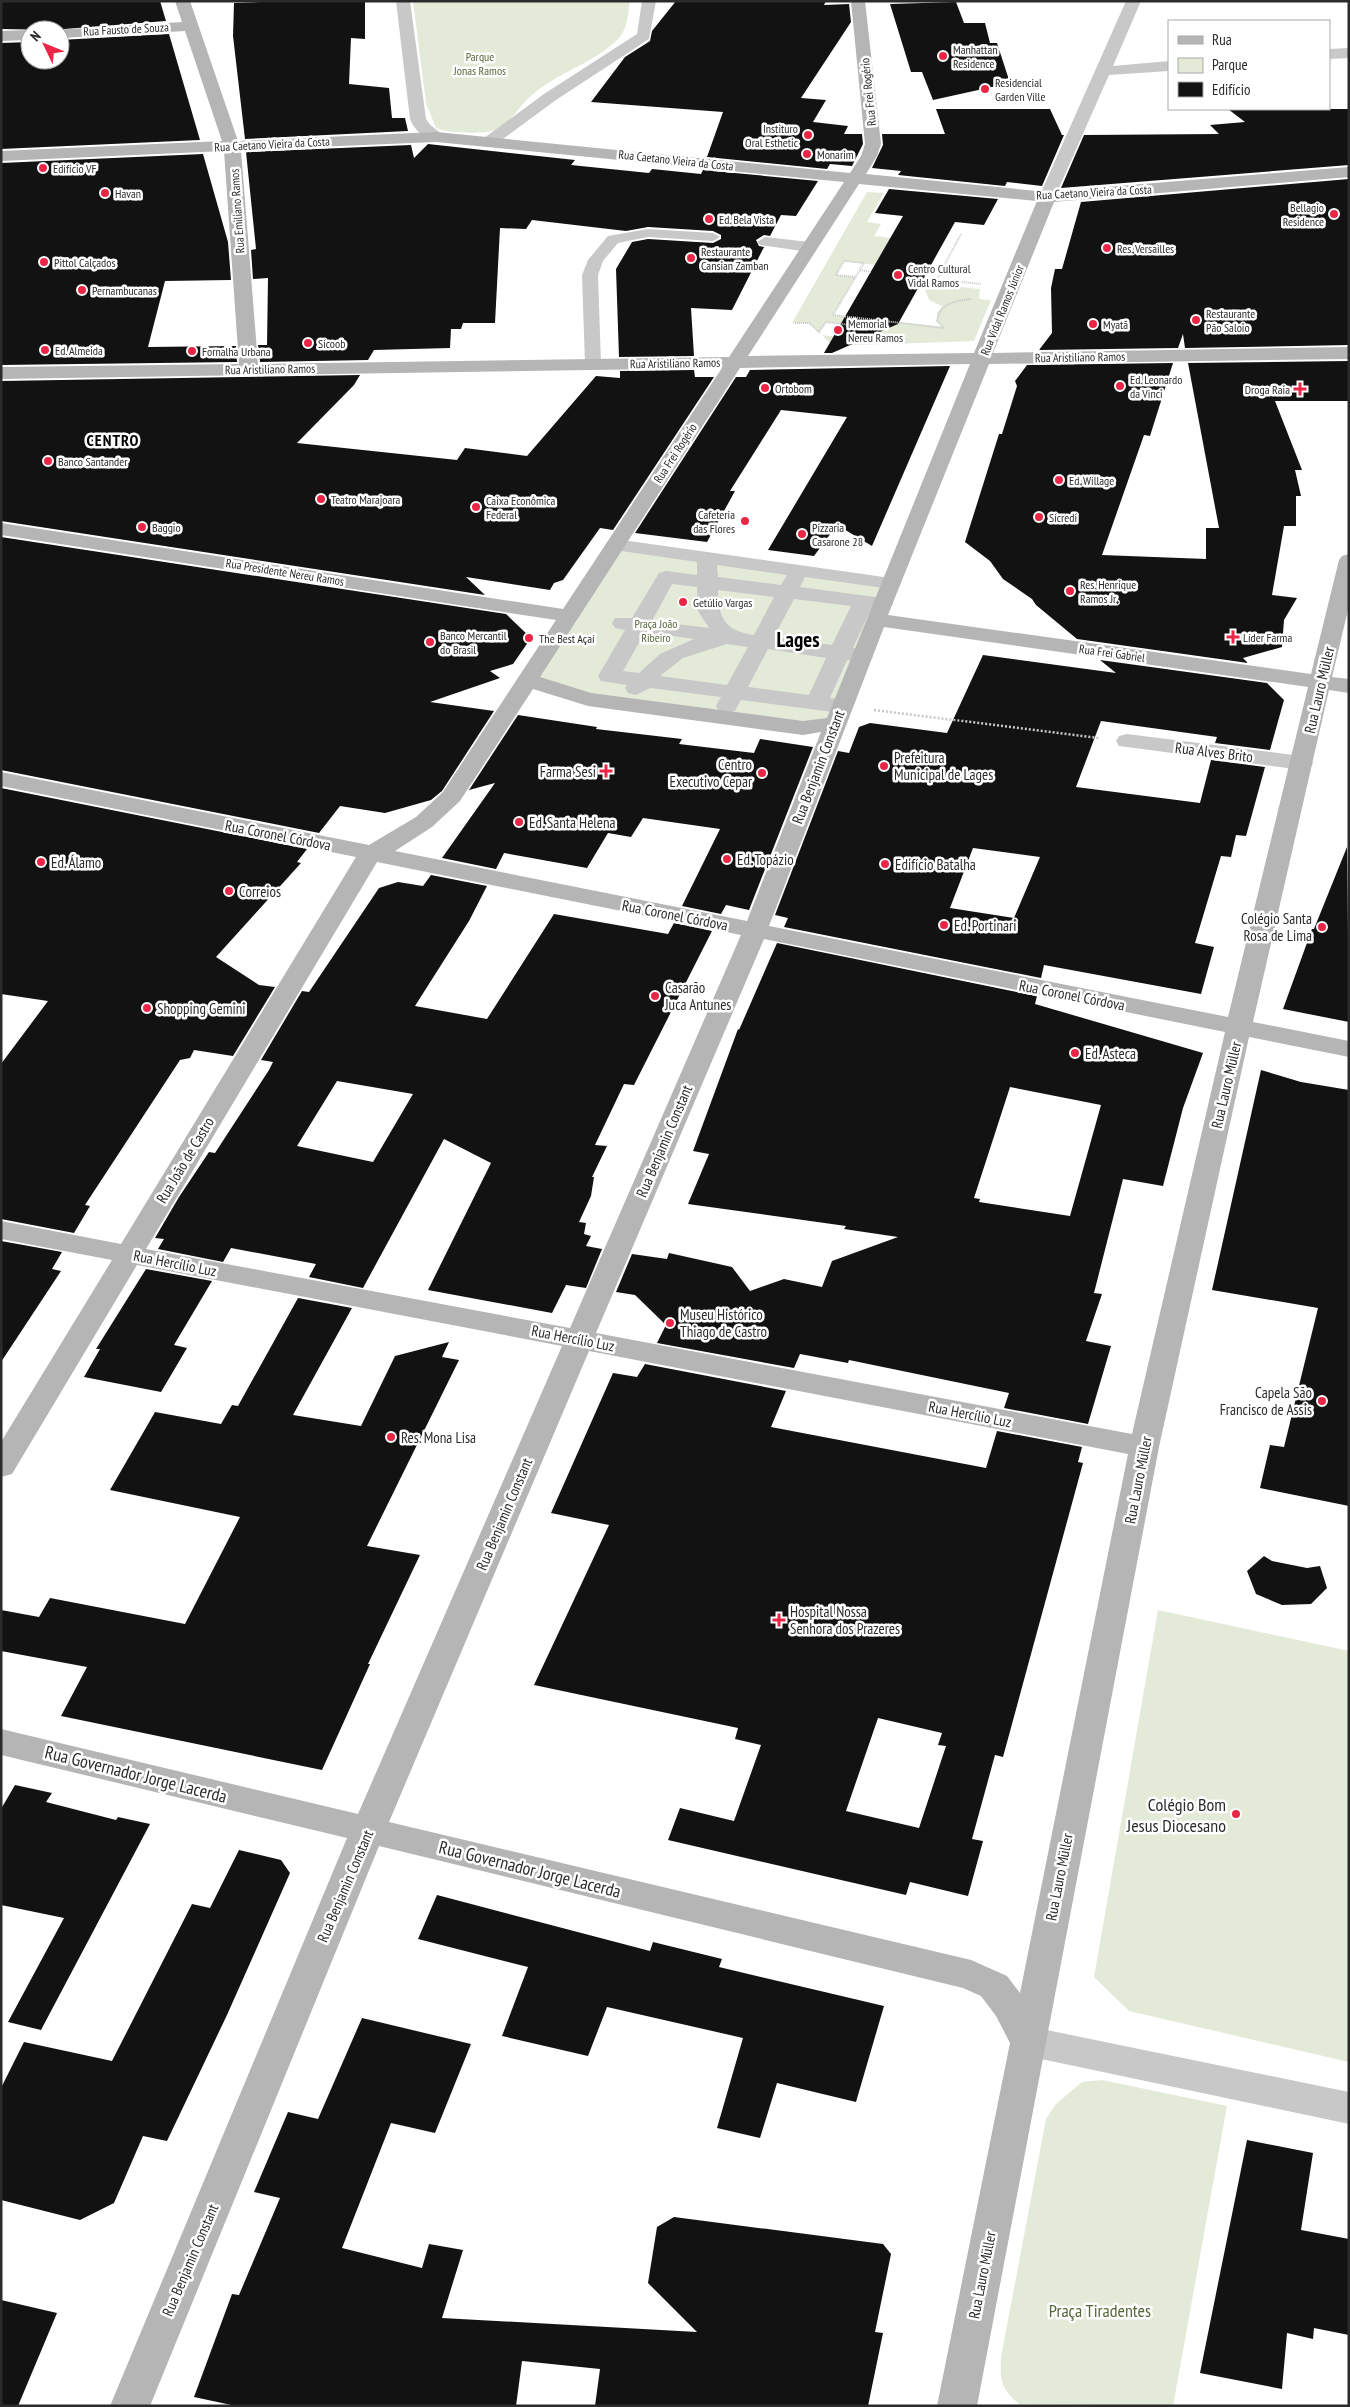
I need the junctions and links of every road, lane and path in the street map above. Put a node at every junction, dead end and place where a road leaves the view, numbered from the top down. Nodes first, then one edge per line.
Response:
1 (182, 1) edge
2 (403, 1) edge
3 (649, 1) edge
4 (858, 1) edge
5 (1134, 1) edge
6 (191, 26) junction
7 (70, 32) edge
8 (20, 35) edge
9 (1, 36) edge
10 (1349, 53) edge
11 (1330, 54) edge
12 (1168, 66) edge
13 (1103, 71) junction
14 (436, 137) junction
15 (490, 141) junction
16 (232, 146) junction
17 (1, 156) edge
18 (1349, 172) edge
19 (856, 177) junction
20 (1048, 197) junction
21 (961, 234) dead end
22 (713, 237) dead end
23 (765, 242) dead end
24 (809, 247) junction
25 (859, 270) junction
26 (872, 272) dead end
27 (855, 277) junction
28 (924, 278) dead end
29 (937, 279) junction
30 (1011, 287) junction
31 (979, 299) dead end
32 (863, 318) junction
33 (792, 322) dead end
34 (809, 323) dead end
35 (944, 328) junction
36 (950, 330) dead end
37 (819, 332) dead end
38 (1349, 352) edge
39 (982, 358) junction
40 (734, 362) junction
41 (593, 364) junction
42 (249, 369) junction
43 (1, 373) edge
44 (1, 529) edge
45 (614, 545) junction
46 (705, 558) junction
47 (1349, 560) edge
48 (800, 570) junction
49 (869, 580) junction
50 (710, 582) junction
51 (891, 583) junction
52 (788, 592) junction
53 (826, 596) junction
54 (874, 608) junction
55 (569, 616) junction
56 (628, 624) junction
57 (729, 637) junction
58 (761, 642) junction
59 (840, 652) junction
60 (862, 656) junction
61 (527, 680) junction
62 (648, 681) junction
63 (1320, 682) junction
64 (1349, 686) edge
65 (735, 692) junction
66 (772, 697) junction
67 (610, 702) junction
68 (831, 711) junction
69 (721, 717) junction
70 (803, 728) junction
71 (1127, 741) joint
72 (1302, 763) junction
73 (1, 780) edge
74 (370, 854) junction
75 (755, 931) junction
76 (1239, 1028) junction
77 (1349, 1049) edge
78 (1, 1230) edge
79 (129, 1254) junction
80 (578, 1339) junction
81 (1144, 1446) junction
82 (1, 1467) edge
83 (1, 1742) edge
84 (368, 1830) junction
85 (1026, 2041) junction
86 (1349, 2108) edge
87 (130, 2406) edge
88 (957, 2406) edge

1 - 6 main road, Rua Emiliano Ramos
2 - 14 street
3 - 15 street
4 - 19 main road, Rua Frei Rogério
5 - 13 street, Rua Vidal Ramos Júnior
6 - 7 main road, Rua Fausto de Souza
6 - 16 main road, Rua Emiliano Ramos
8 - 9 main road
10 - 11 street
12 - 13 street
13 - 20 street, Rua Vidal Ramos Júnior
14 - 15 main road, Rua Caetano Vieira da Costa
14 - 16 main road, Rua Caetano Vieira da Costa
15 - 19 main road, Rua Caetano Vieira da Costa
16 - 17 main road, Rua Caetano Vieira da Costa
16 - 42 main road, Rua Emiliano Ramos
18 - 20 main road, Rua Caetano Vieira da Costa
19 - 20 main road, Rua Caetano Vieira da Costa
19 - 24 main road, Rua Frei Rogério
20 - 30 main road, Rua Vidal Ramos Júnior
21 - 29 path
22 - 41 lane
23 - 24 lane
24 - 40 main road, Rua Frei Rogério
25 - 26 path
25 - 27 path
25 - 27 path
27 - 32 path
28 - 29 path
29 - 30 path
30 - 39 main road, Rua Vidal Ramos Júnior
31 - 35 path
32 - 35 path
32 - 37 path
33 - 34 path
35 - 36 path
38 - 39 main road, Rua Aristiliano Ramos
39 - 40 main road, Rua Aristiliano Ramos
39 - 51 main road, Rua Vidal Ramos Júnior
40 - 41 main road, Rua Aristiliano Ramos
40 - 45 main road, Rua Frei Rogério
41 - 42 main road, Rua Aristiliano Ramos
42 - 43 main road, Rua Aristiliano Ramos
44 - 55 main road, Rua Presidente Nereu Ramos
45 - 46 street
45 - 55 main road, Rua Frei Rogério
46 - 48 street
46 - 50 street
47 - 63 main road, Rua Lauro Müller
48 - 49 street
48 - 52 street
49 - 51 street
49 - 53 street
50 - 52 street
50 - 56 street
50 - 57 street
51 - 54 main road, Rua Vidal Ramos Júnior
52 - 53 street
52 - 58 street
53 - 54 street
54 - 59 street
54 - 60 main road, Rua Benjamin Constant
54 - 63 main road, Rua Frei Gabriel
55 - 61 main road, Rua Frei Rogério
56 - 57 street
56 - 62 street
57 - 58 street
57 - 62 street
58 - 59 street
58 - 65 street
59 - 60 street
59 - 68 street
60 - 68 main road, Rua Benjamin Constant
61 - 67 main road
61 - 74 main road, Rua Frei Rogério
62 - 65 street
62 - 67 street
63 - 64 main road, Rua Frei Gabriel
63 - 72 main road, Rua Lauro Müller
65 - 66 street
65 - 69 street
66 - 68 street
66 - 70 street
67 - 69 main road
68 - 70 main road
68 - 71 path
68 - 75 main road, Rua Benjamin Constant
69 - 70 main road
71 - 72 street, Rua Alves Brito
72 - 76 main road, Rua Lauro Müller
73 - 74 main road, Rua Coronel Córdova
74 - 75 main road, Rua Coronel Córdova
74 - 79 main road, Rua João de Castro
75 - 76 main road, Rua Coronel Córdova
75 - 80 main road, Rua Benjamin Constant
76 - 77 main road, Rua Coronel Córdova
76 - 81 main road, Rua Lauro Müller
78 - 79 main road, Rua Hercílio Luz
79 - 80 main road, Rua Hercílio Luz
79 - 82 main road, Rua João de Castro
80 - 81 main road, Rua Hercílio Luz
80 - 84 main road, Rua Benjamin Constant
81 - 85 main road, Rua Lauro Müller
83 - 84 main road, Rua Governador Jorge Lacerda
84 - 85 main road, Rua Governador Jorge Lacerda
84 - 87 main road, Rua Benjamin Constant
85 - 86 street
85 - 88 main road, Rua Lauro Müller

